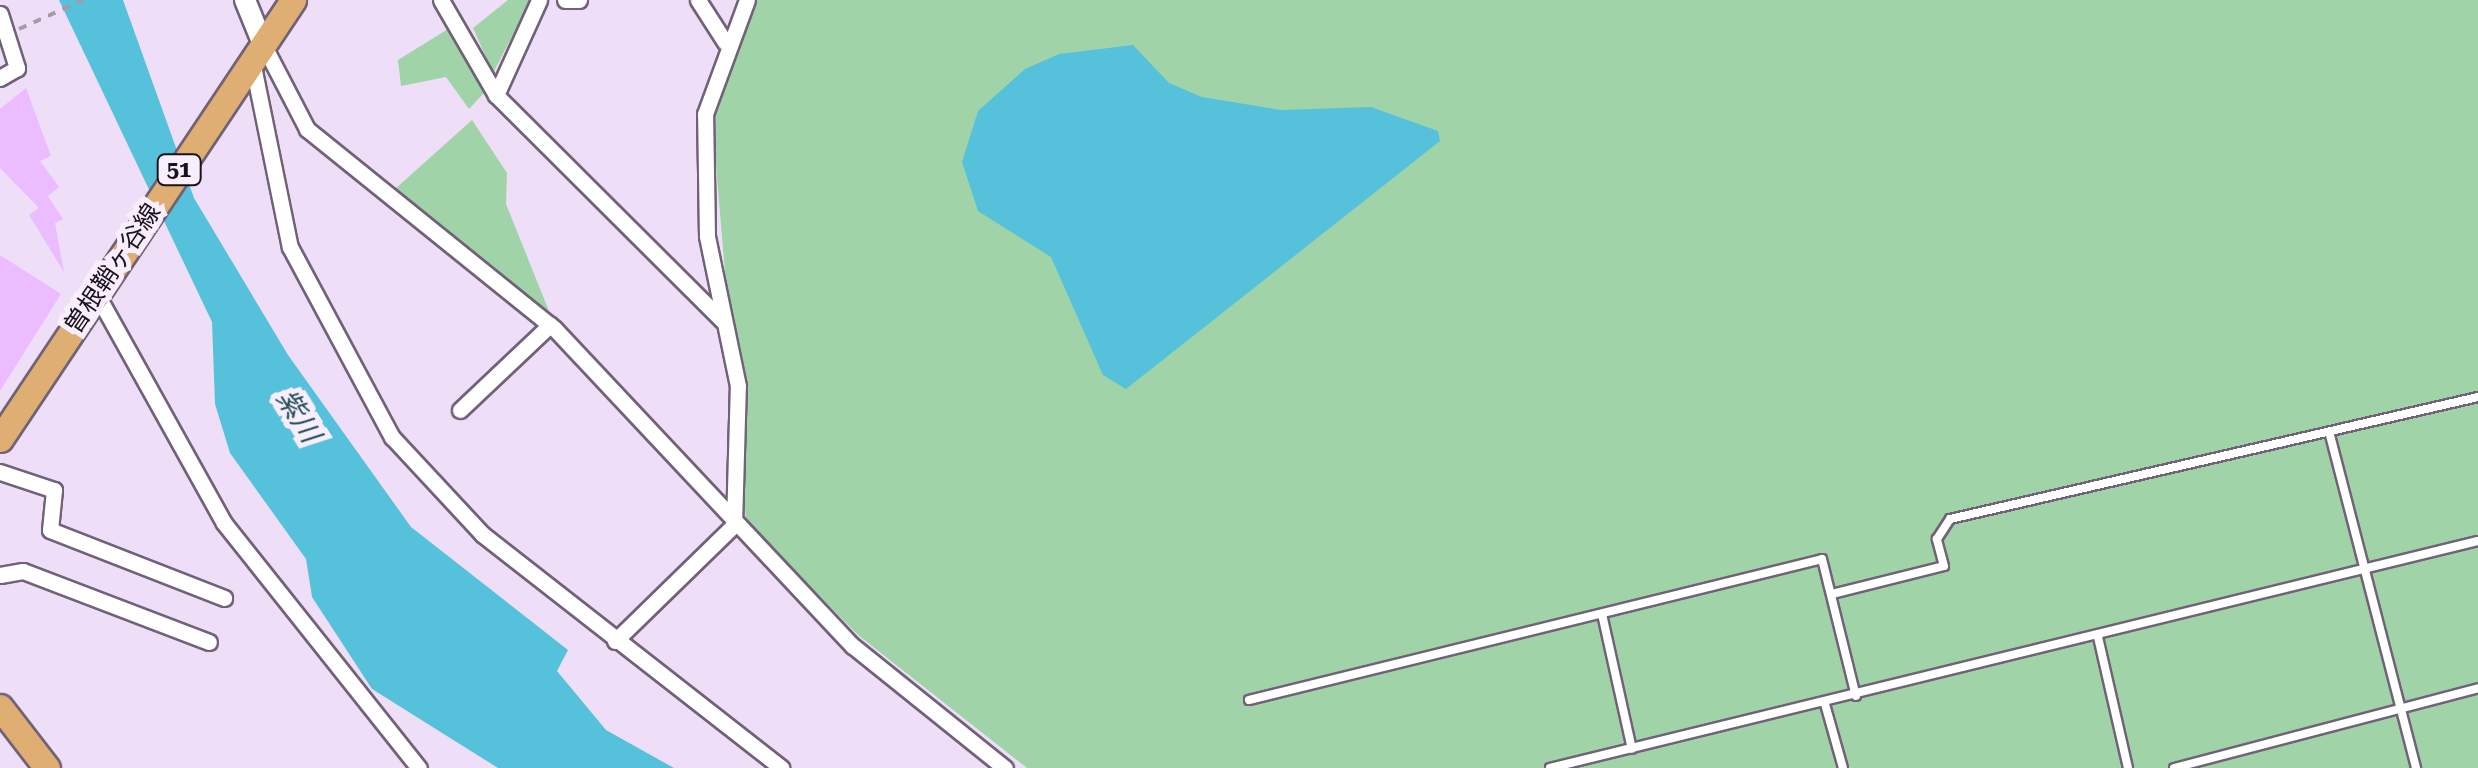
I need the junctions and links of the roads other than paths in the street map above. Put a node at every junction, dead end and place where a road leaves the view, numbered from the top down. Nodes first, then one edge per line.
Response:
1 (245, 0) edge
2 (293, 0) edge
3 (441, 0) edge
4 (539, 0) edge
5 (565, 0) edge
6 (579, 0) edge
7 (698, 0) edge
8 (747, 0) edge
9 (0, 14) edge
10 (725, 42) junction
11 (258, 53) junction
12 (0, 78) edge
13 (496, 95) junction
14 (101, 285) junction
15 (722, 320) junction
16 (550, 325) junction
17 (2478, 397) edge
18 (460, 410) dead end
19 (2330, 435) junction
20 (0, 438) edge
21 (0, 472) edge
22 (734, 525) junction
23 (2478, 542) edge
24 (2366, 572) junction
25 (0, 576) edge
26 (1832, 594) junction
27 (224, 598) dead end
28 (1602, 614) junction
29 (2098, 637) junction
30 (615, 640) junction
31 (209, 642) dead end
32 (2478, 688) edge
33 (1856, 696) junction
34 (1249, 700) dead end
35 (1825, 704) junction
36 (0, 706) edge
37 (2402, 708) junction
38 (1632, 749) junction
39 (47, 768) edge
40 (418, 768) edge
41 (782, 768) edge
42 (1005, 768) edge
43 (1550, 768) edge
44 (1843, 768) edge
45 (2128, 768) edge
46 (2174, 768) edge
47 (2416, 768) edge

1 - 11 street
2 - 11 main road, 曽根鞘ヶ谷線 / 51
3 - 13 street
4 - 13 street
5 - 6 street
7 - 10 street
8 - 10 street
9 - 12 street
10 - 15 street
11 - 14 main road, 曽根鞘ヶ谷線 / 51
11 - 16 street
11 - 30 street
13 - 15 street
14 - 20 main road, 曽根鞘ヶ谷線 / 51
14 - 40 street
15 - 22 street
16 - 18 street
16 - 22 street
17 - 19 lane
19 - 24 lane
19 - 26 lane
21 - 27 street
22 - 30 street
22 - 42 street
23 - 24 lane
24 - 29 lane
24 - 37 lane
25 - 31 street
26 - 28 lane
26 - 33 lane
28 - 34 lane
28 - 38 lane
29 - 33 lane
29 - 45 lane
30 - 41 street
32 - 37 lane
33 - 35 lane
35 - 38 lane
35 - 44 lane
36 - 39 main road
37 - 46 lane
37 - 47 lane
38 - 43 lane

